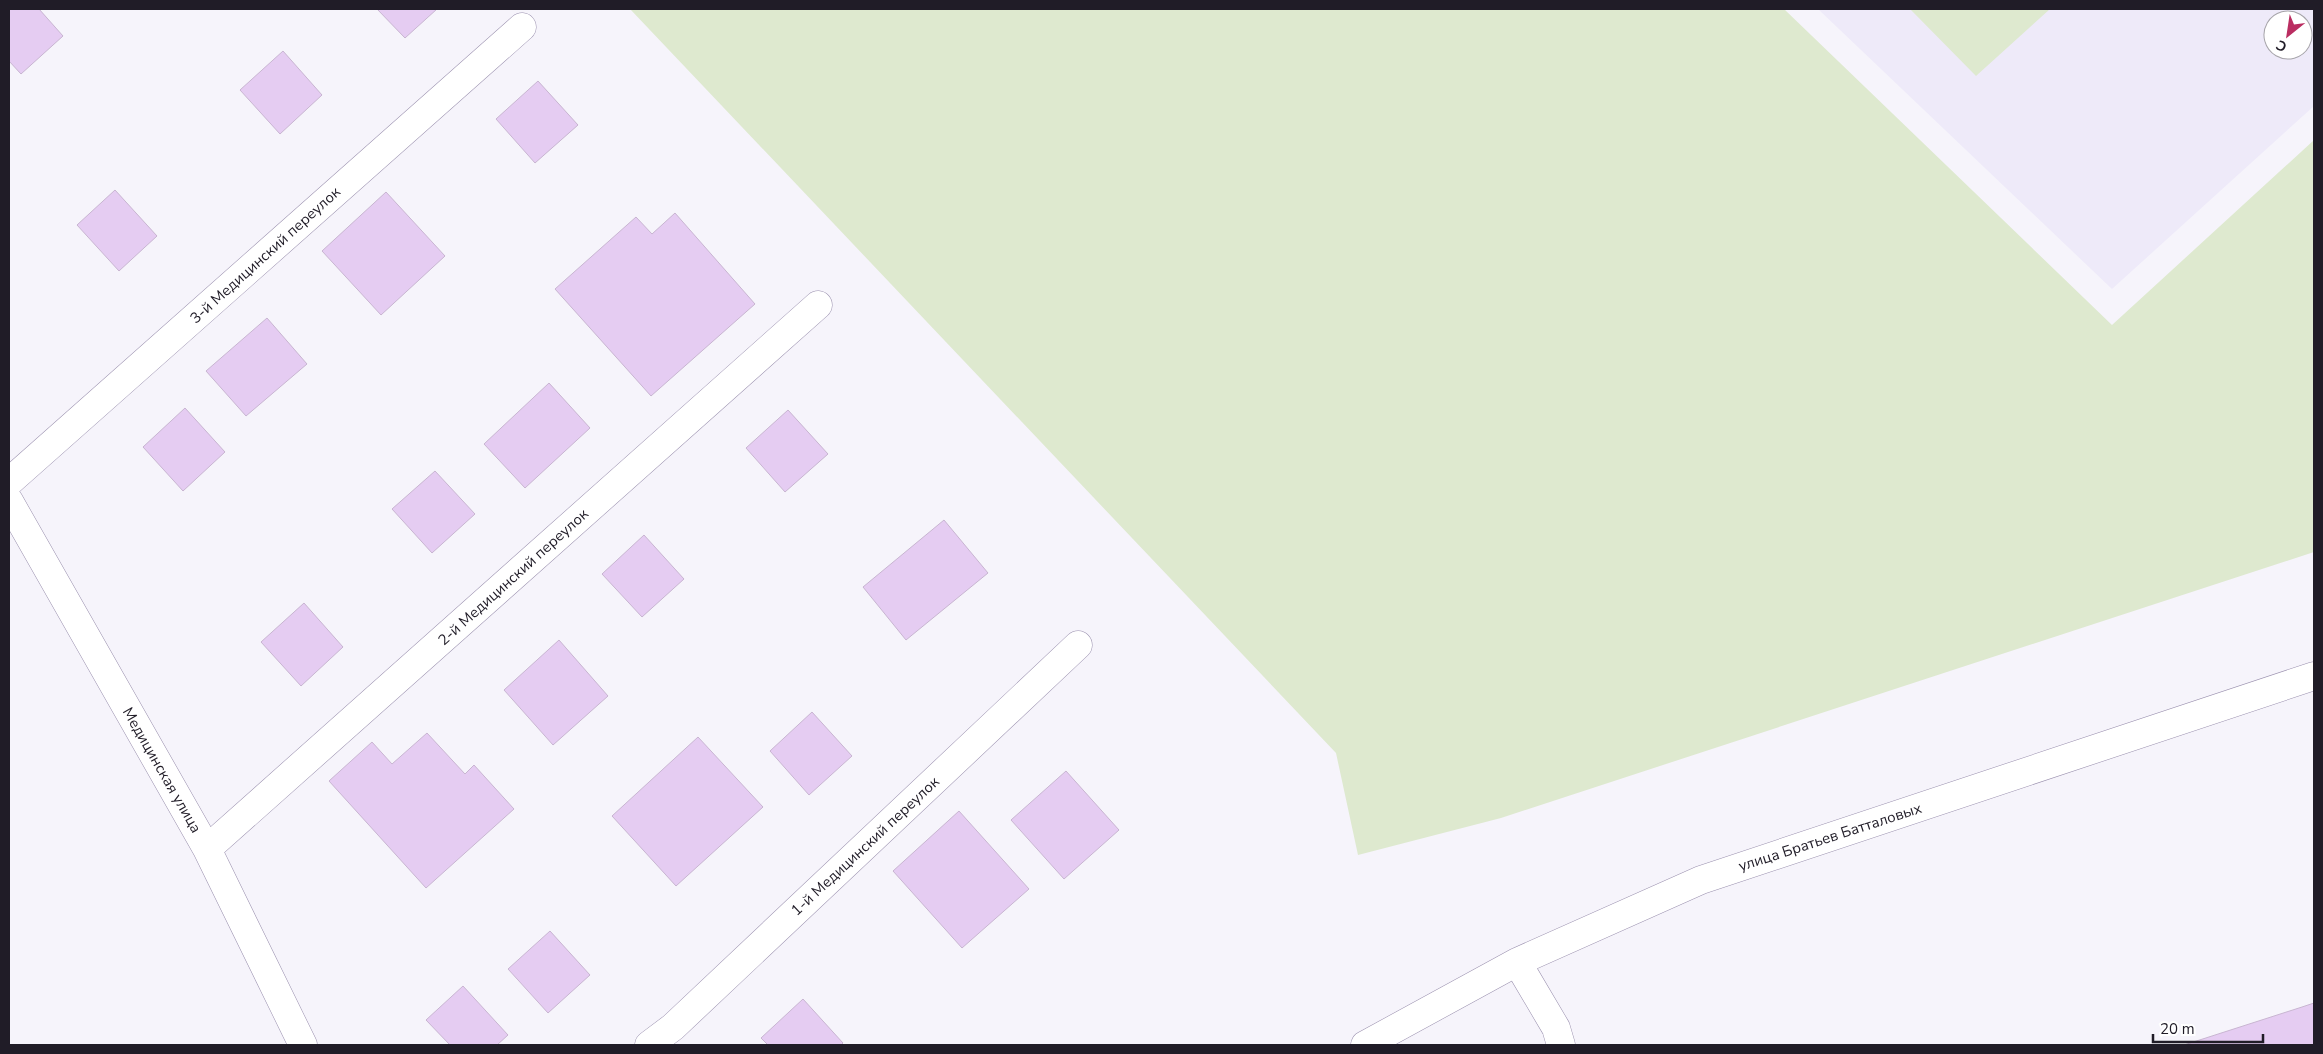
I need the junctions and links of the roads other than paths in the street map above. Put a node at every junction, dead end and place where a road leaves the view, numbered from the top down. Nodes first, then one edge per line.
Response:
1 (522, 27) dead end
2 (818, 305) dead end
3 (9, 482) edge
4 (9, 501) edge
5 (1078, 644) dead end
6 (2314, 676) edge
7 (207, 849) junction
8 (1517, 962) junction
9 (303, 1045) edge
10 (649, 1045) edge
11 (1365, 1045) edge
12 (1561, 1045) edge

1 - 3 street, 3-й Медицинский переулок
2 - 7 street, 2-й Медицинский переулок
4 - 7 street, Медицинская улица
5 - 10 street, 1-й Медицинский переулок
6 - 8 street, улица Братьев Батталовых
7 - 9 street, Медицинская улица
8 - 11 street, улица Братьев Батталовых
8 - 12 street

